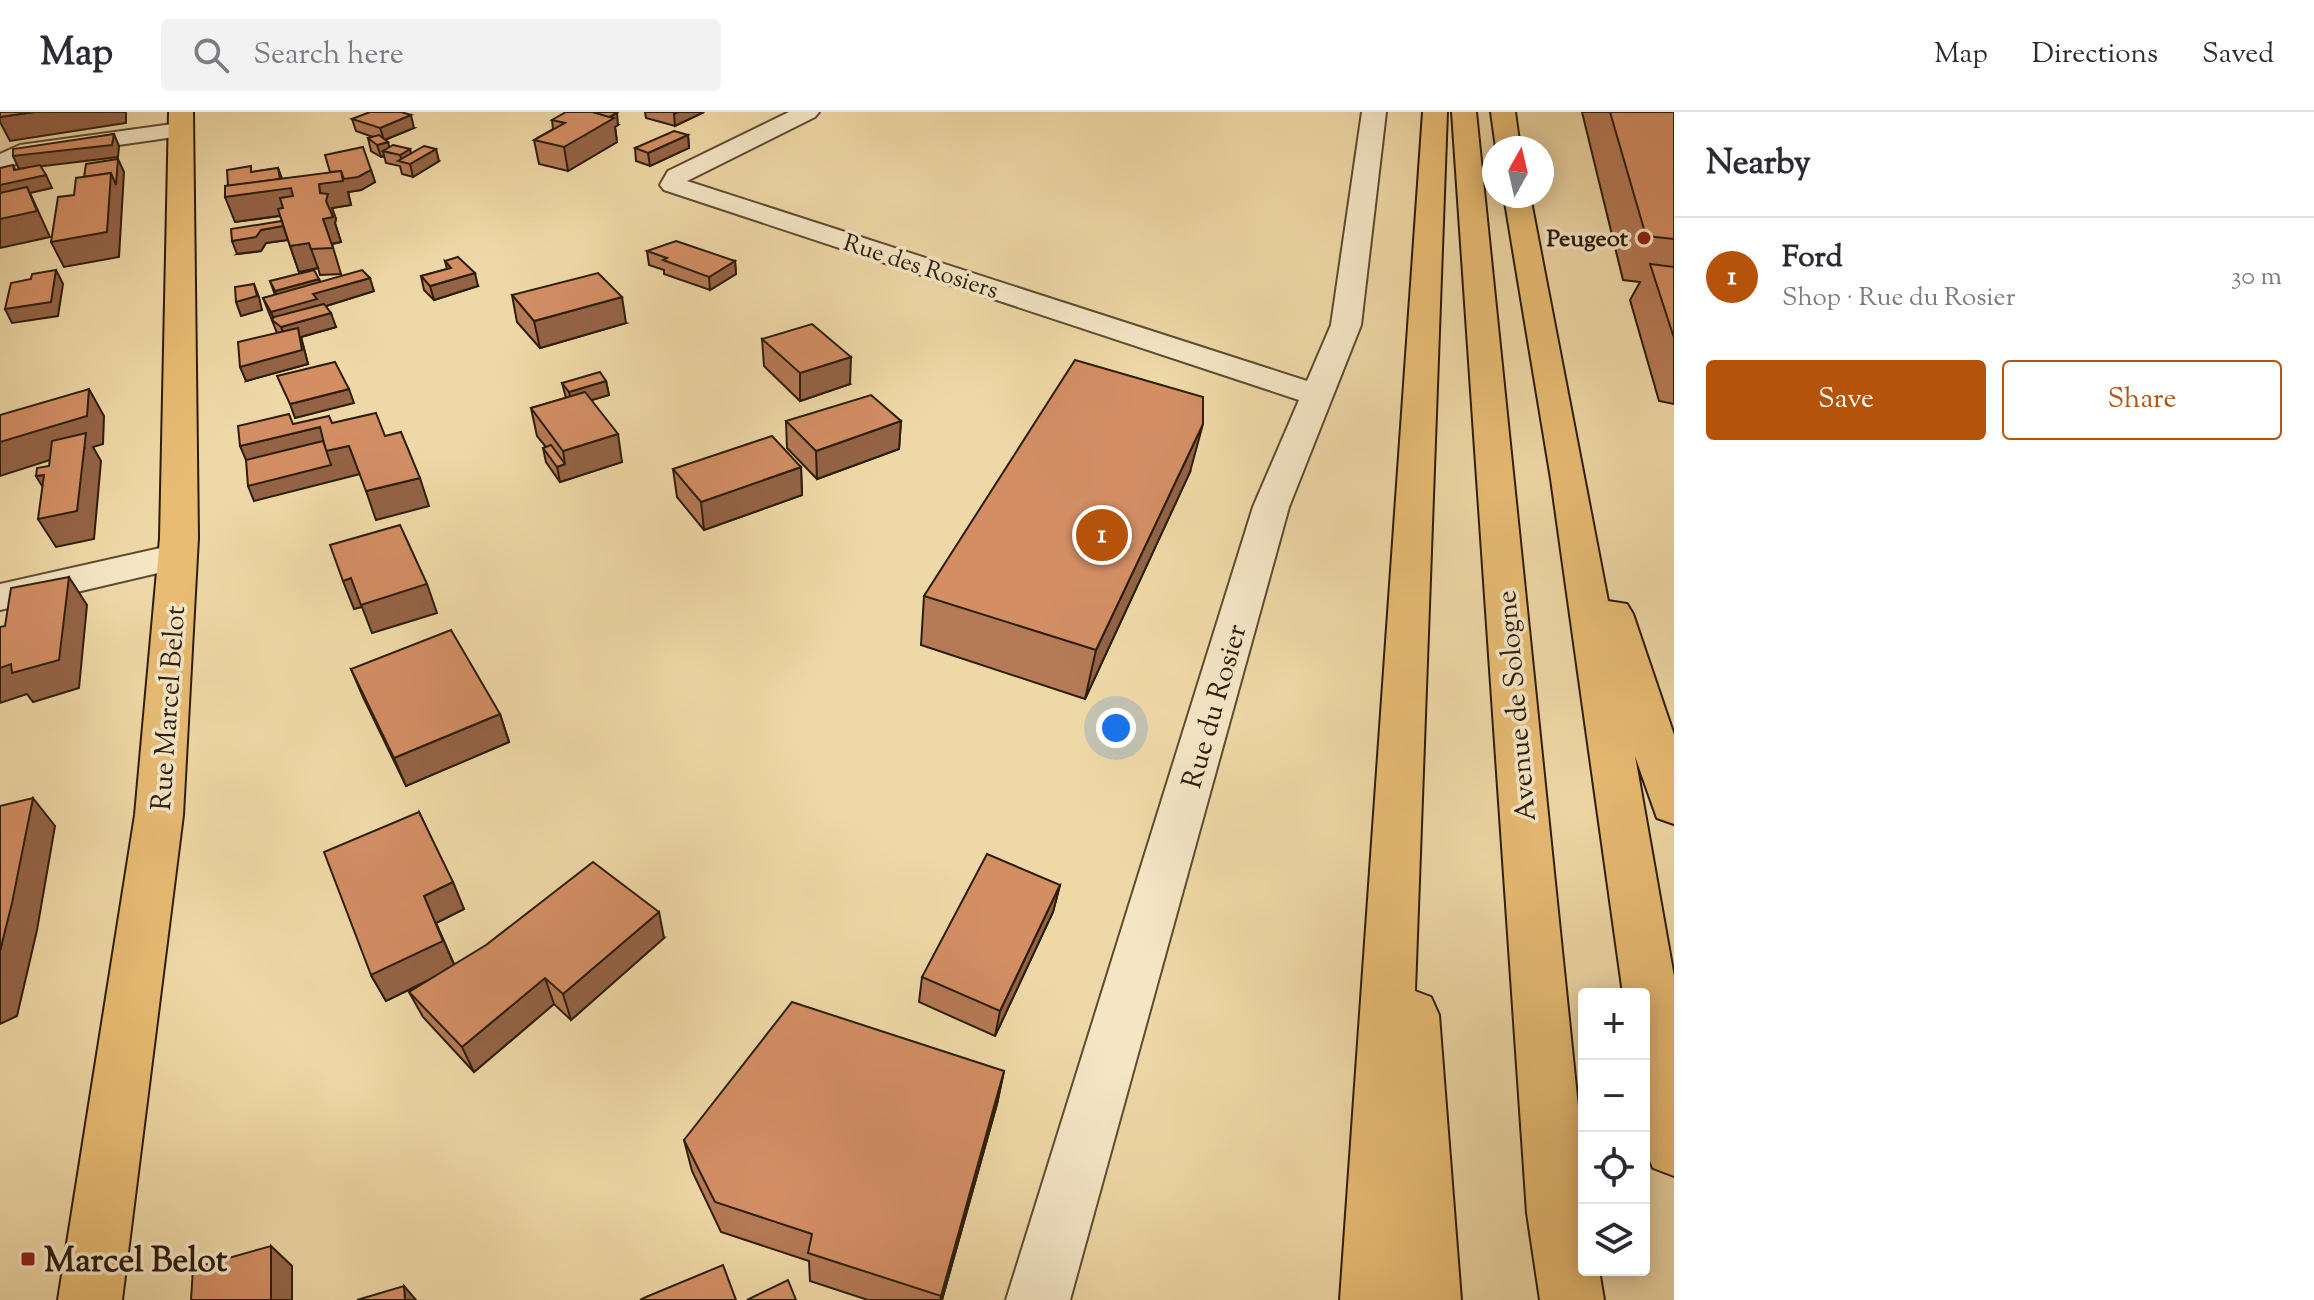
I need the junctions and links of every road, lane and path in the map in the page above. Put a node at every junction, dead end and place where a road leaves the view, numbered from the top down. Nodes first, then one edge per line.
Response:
1 (807, 112) edge
2 (1374, 112) edge
3 (1435, 112) edge
4 (1464, 112) edge
5 (1504, 112) edge
6 (180, 121) edge
7 (1507, 136) edge
8 (0, 163) edge
9 (1519, 208) edge
10 (1317, 395) junction
11 (1569, 479) junction
12 (178, 556) junction
13 (0, 597) edge
14 (1406, 680) junction
15 (1674, 805) edge
16 (1674, 1147) edge
17 (90, 1300) edge
18 (1038, 1300) edge
19 (1372, 1300) edge
20 (1429, 1300) edge
21 (1572, 1300) edge

1 - 10 street, Rue des Rosiers
2 - 10 street, Rue du Rosier
3 - 14 main road
4 - 21 main road, Avenue de Sologne
5 - 7 main road
6 - 8 street
6 - 12 main road, Rue Marcel Belot
9 - 11 main road
10 - 18 street, Rue du Rosier
11 - 15 main road
11 - 16 main road
12 - 13 street
12 - 17 main road, Rue Marcel Belot
14 - 19 main road
14 - 20 main road

